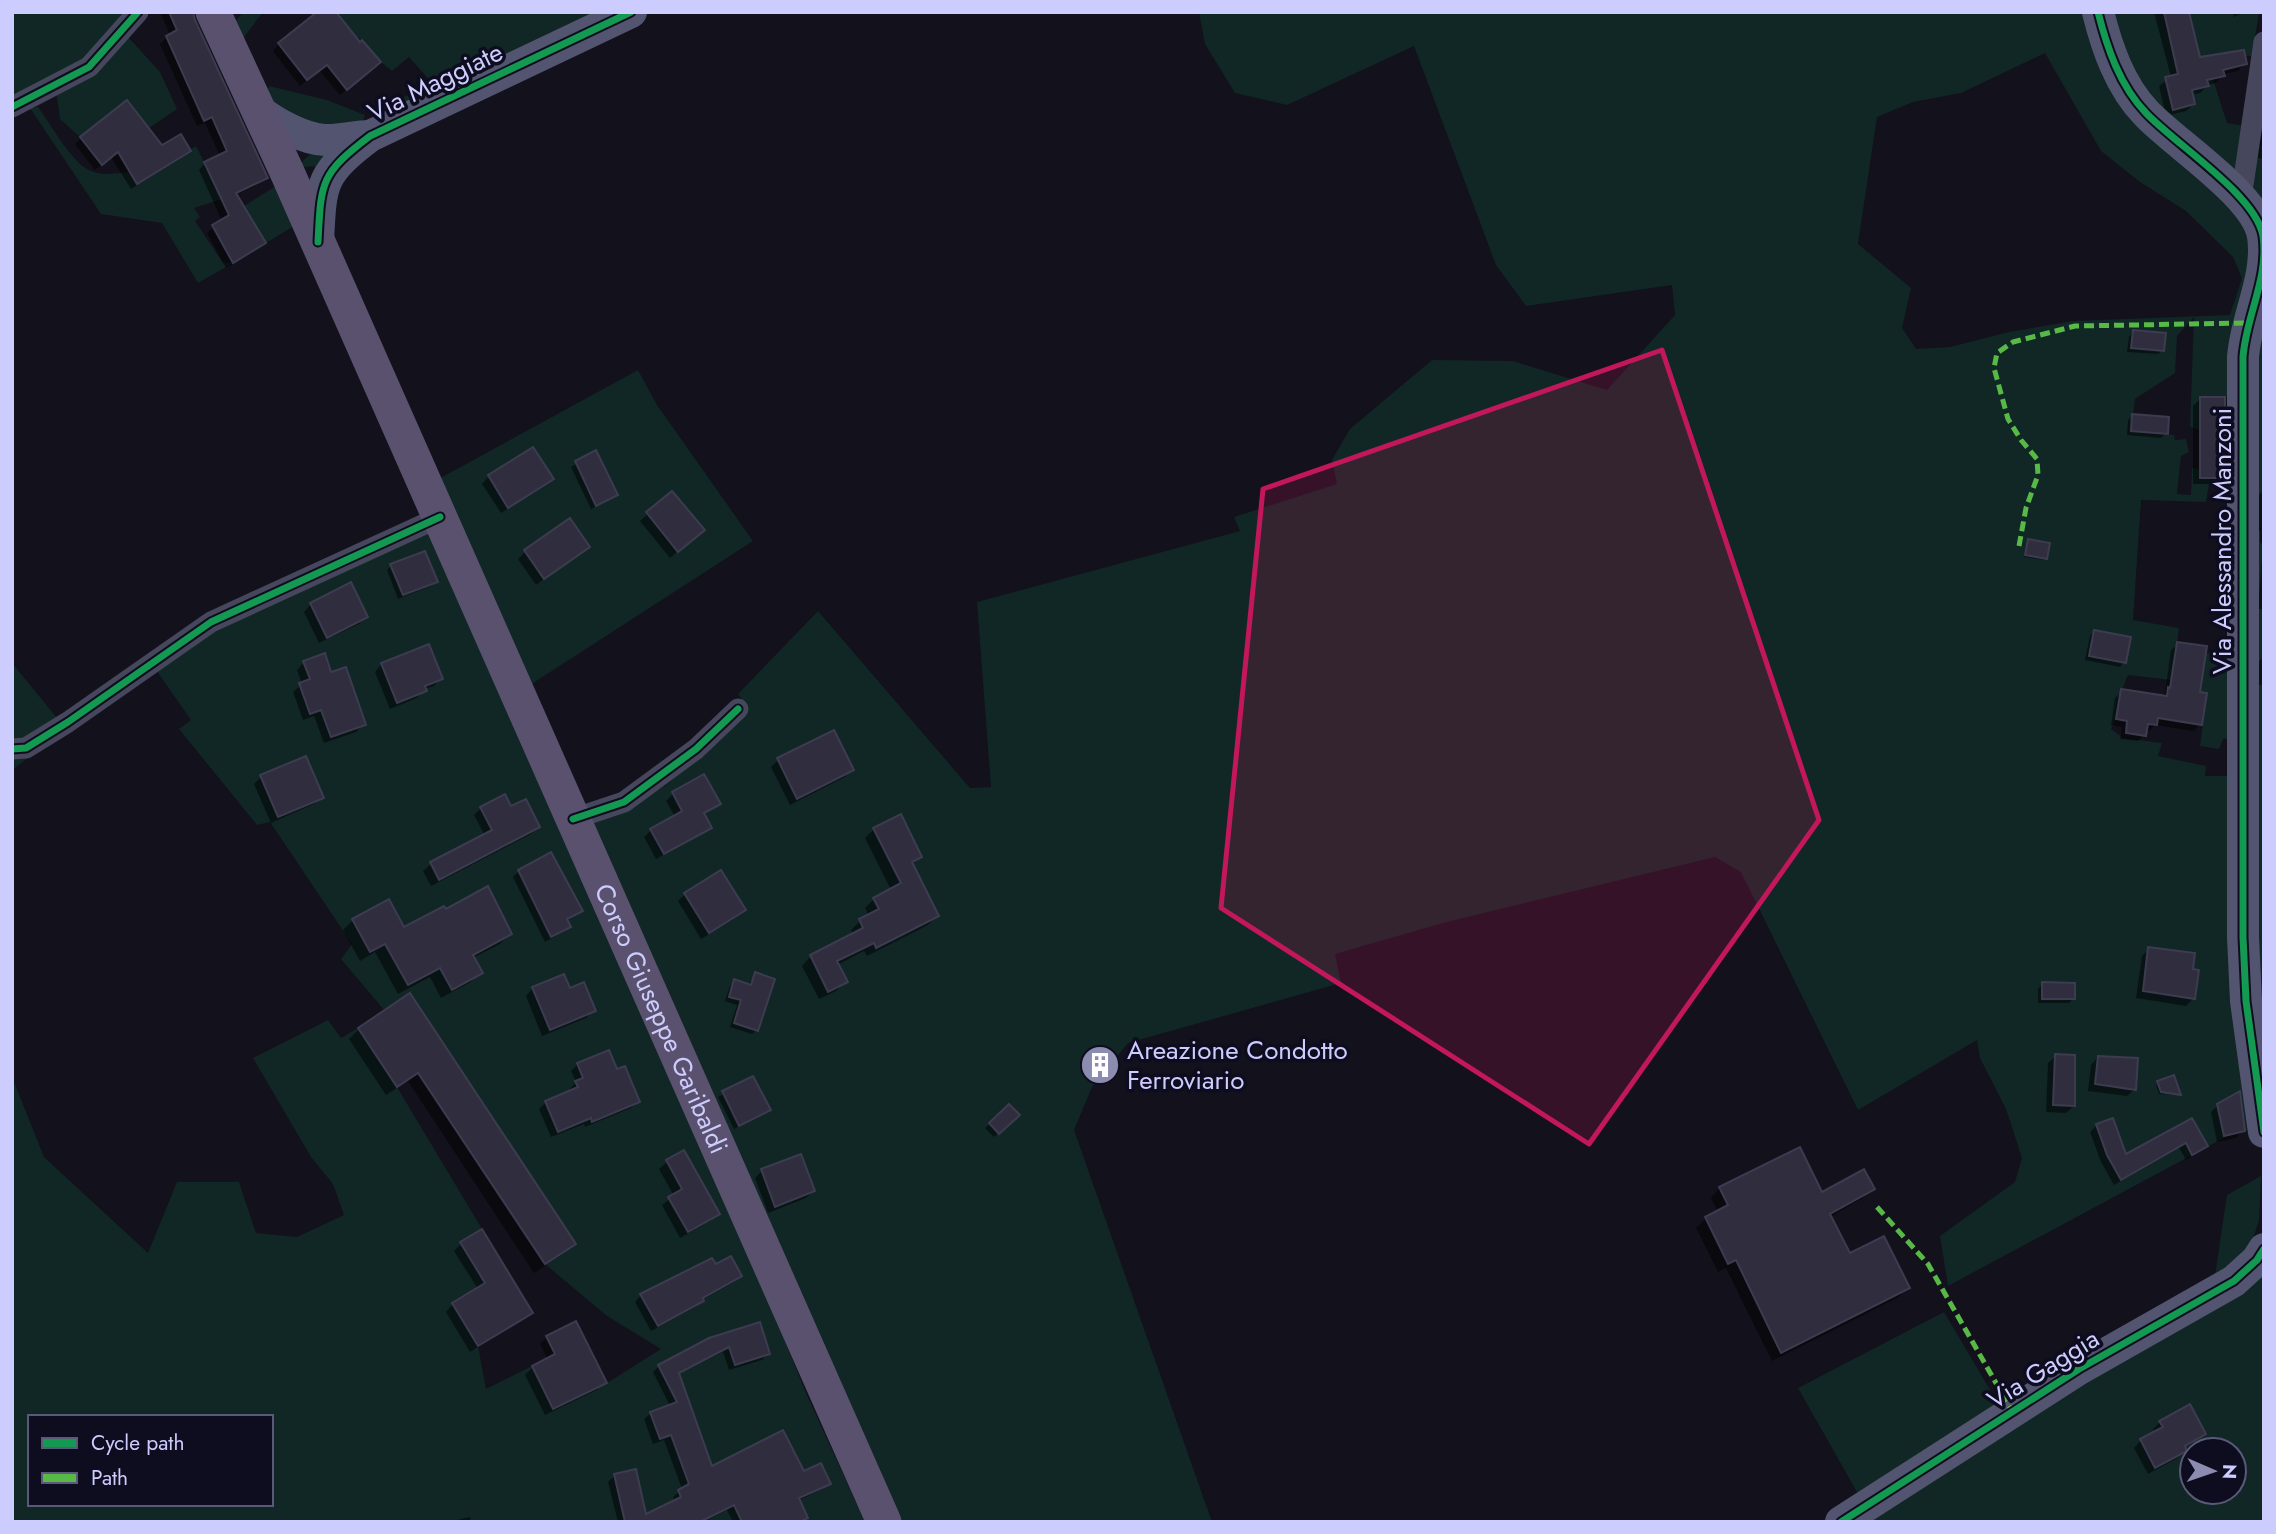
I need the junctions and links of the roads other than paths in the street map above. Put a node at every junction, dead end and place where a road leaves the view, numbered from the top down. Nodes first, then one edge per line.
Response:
1 (138, 12) edge
2 (631, 12) edge
3 (2098, 12) edge
4 (222, 16) edge
5 (2264, 43) edge
6 (12, 107) edge
7 (258, 110) junction
8 (328, 155) junction
9 (287, 172) junction
10 (2241, 199) junction
11 (318, 242) junction
12 (440, 517) junction
13 (738, 709) dead end
14 (12, 749) edge
15 (573, 819) junction
16 (2264, 1132) edge
17 (2264, 1249) edge
18 (884, 1522) edge
19 (1841, 1522) edge

1 - 6 street
2 - 8 street, Via Maggiate
3 - 10 street, Via Alessandro Manzoni
4 - 7 main road, Corso Giuseppe Garibaldi
5 - 10 street
7 - 8 street, Via Maggiate
7 - 9 main road, Corso Giuseppe Garibaldi
8 - 9 street
8 - 11 street
9 - 11 main road, Corso Giuseppe Garibaldi
10 - 16 street, Via Alessandro Manzoni
11 - 12 main road, Corso Giuseppe Garibaldi
12 - 14 street
12 - 15 main road, Corso Giuseppe Garibaldi
13 - 15 street
15 - 18 main road, Corso Giuseppe Garibaldi
17 - 19 street, Via Gaggia

